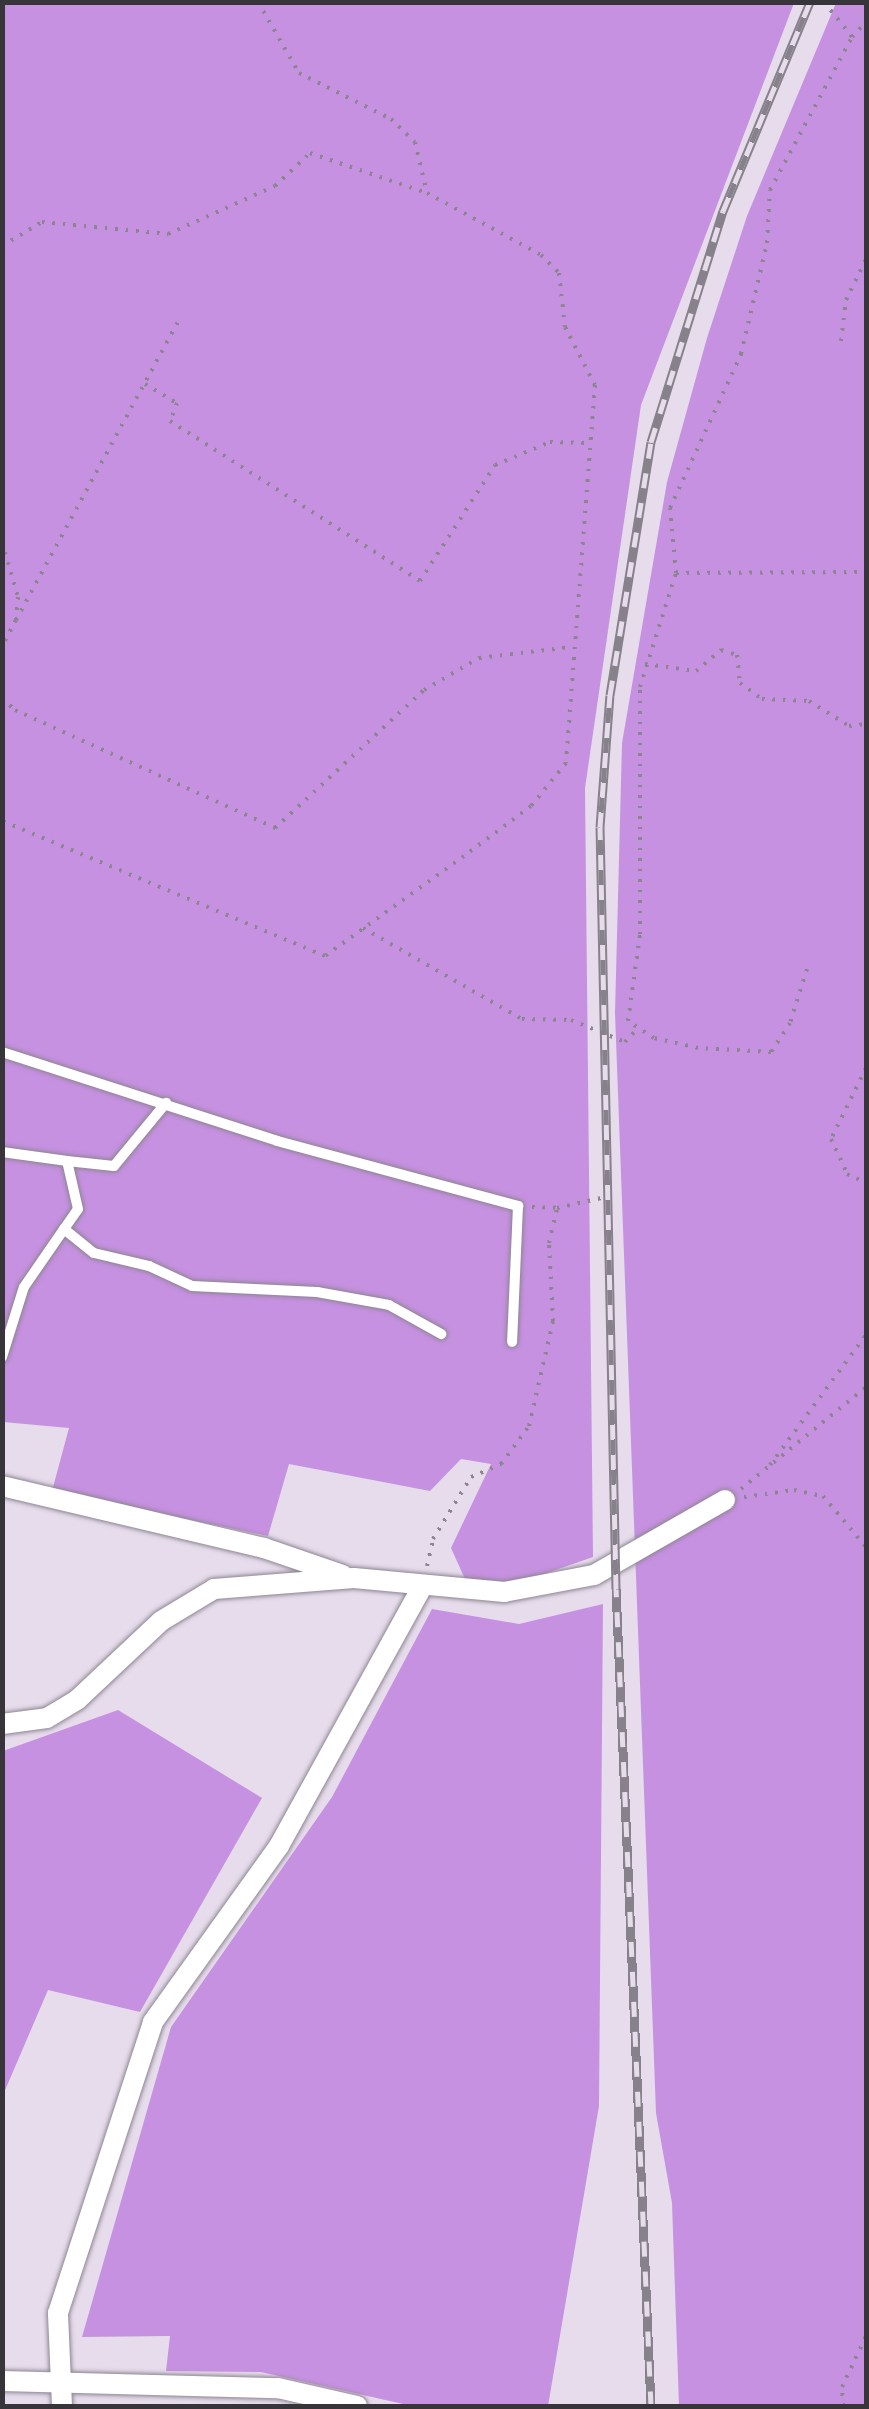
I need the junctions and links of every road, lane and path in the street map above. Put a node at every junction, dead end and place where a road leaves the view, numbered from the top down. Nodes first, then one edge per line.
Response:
1 (258, 2) edge
2 (824, 2) edge
3 (866, 22) edge
4 (852, 37) junction
5 (866, 45) edge
6 (866, 108) edge
7 (426, 193) junction
8 (2, 246) edge
9 (866, 259) edge
10 (180, 318) dead end
11 (841, 341) dead end
12 (145, 384) junction
13 (590, 443) junction
14 (2, 542) edge
15 (866, 572) edge
16 (676, 573) junction
17 (16, 620) junction
18 (2, 646) edge
19 (571, 647) junction
20 (644, 664) junction
21 (2, 698) edge
22 (866, 724) edge
23 (2, 821) edge
24 (363, 928) junction
25 (807, 969) dead end
26 (638, 1028) junction
27 (2, 1052) edge
28 (866, 1068) edge
29 (166, 1104) junction
30 (2, 1152) edge
31 (68, 1161) junction
32 (866, 1183) edge
33 (606, 1198) dead end
34 (518, 1206) junction
35 (558, 1208) junction
36 (64, 1228) junction
37 (441, 1334) dead end
38 (866, 1335) edge
39 (512, 1342) dead end
40 (2, 1358) edge
41 (866, 1388) edge
42 (764, 1472) junction
43 (2, 1486) edge
44 (725, 1500) junction
45 (866, 1547) edge
46 (354, 1578) junction
47 (423, 1585) junction
48 (2, 1724) edge
49 (866, 2336) edge
50 (62, 2379) junction
51 (2, 2381) edge
52 (62, 2406) edge
53 (358, 2406) edge
54 (843, 2406) edge

1 - 7 path
2 - 4 path
3 - 4 path
4 - 16 path
5 - 6 path
7 - 8 path
7 - 13 path
9 - 11 path
10 - 12 path
12 - 13 path
12 - 17 path
13 - 19 path
14 - 17 path
15 - 16 path
16 - 20 path
17 - 18 path
19 - 21 path
19 - 24 path
20 - 22 path
20 - 26 path
23 - 24 path
24 - 26 path
25 - 26 path
27 - 29 lane
28 - 32 path
29 - 31 lane
29 - 34 lane
30 - 31 lane
31 - 36 lane
33 - 35 path
34 - 35 path
34 - 39 lane
35 - 47 path
36 - 37 lane
36 - 40 lane
38 - 42 path
41 - 42 path
42 - 44 path
43 - 46 street
44 - 45 path
44 - 47 street
46 - 47 street
46 - 48 street
47 - 50 street
49 - 54 path
50 - 51 street
50 - 52 street
50 - 53 street

